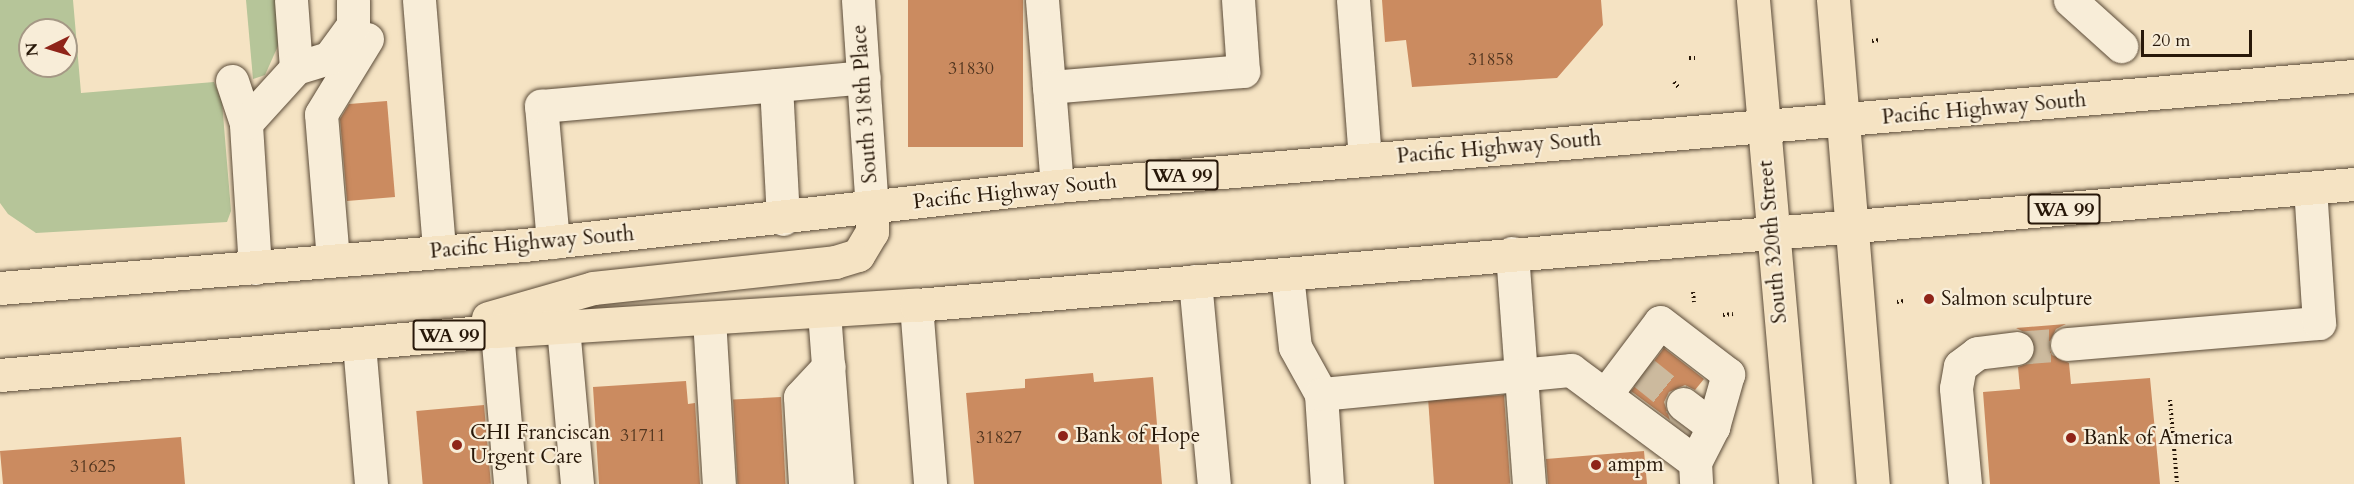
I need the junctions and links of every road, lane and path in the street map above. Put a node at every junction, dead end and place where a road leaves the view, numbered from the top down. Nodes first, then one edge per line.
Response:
1 (291, 0) edge
2 (353, 0) edge
3 (373, 0) edge
4 (419, 0) edge
5 (858, 0) edge
6 (1042, 0) edge
7 (1238, 0) edge
8 (1353, 0) edge
9 (1753, 0) edge
10 (1833, 0) edge
11 (1880, 40) dead end
12 (1871, 41) dead end
13 (296, 68) junction
14 (2354, 76) edge
15 (864, 77) junction
16 (232, 81) dead end
17 (1674, 82) dead end
18 (776, 85) junction
19 (1049, 87) junction
20 (1679, 88) dead end
21 (1842, 120) junction
22 (246, 123) junction
23 (1763, 126) junction
24 (1365, 160) junction
25 (2354, 184) edge
26 (1057, 186) junction
27 (2310, 189) junction
28 (872, 209) junction
29 (783, 219) junction
30 (1851, 226) junction
31 (1773, 233) junction
32 (553, 242) junction
33 (439, 251) junction
34 (1512, 253) junction
35 (333, 260) junction
36 (255, 268) junction
37 (1287, 275) junction
38 (1195, 281) junction
39 (0, 288) edge
40 (1693, 292) dead end
41 (1904, 301) dead end
42 (1694, 302) dead end
43 (1897, 303) dead end
44 (916, 305) junction
45 (824, 312) junction
46 (1732, 314) dead end
47 (1723, 315) dead end
48 (709, 318) junction
49 (563, 327) junction
50 (498, 332) junction
51 (419, 338) junction
52 (359, 344) junction
53 (2067, 344) tunnel mouth
54 (2017, 348) tunnel mouth
55 (829, 366) junction
56 (0, 375) edge
57 (1521, 375) junction
58 (1321, 394) junction
59 (1605, 395) junction
60 (2170, 400) dead end
61 (1683, 404) tunnel mouth
62 (1713, 427) junction
63 (1696, 473) edge
64 (371, 484) edge
65 (510, 484) edge
66 (577, 484) edge
67 (719, 484) edge
68 (805, 484) edge
69 (837, 484) edge
70 (930, 484) edge
71 (1214, 484) edge
72 (1328, 484) edge
73 (1529, 484) edge
74 (1795, 484) edge
75 (1873, 484) edge
76 (1965, 484) edge
77 (2177, 484) edge

1 - 13 lane
2 - 13 lane
3 - 35 lane
4 - 33 lane
5 - 15 lane, South 318th Place
6 - 19 lane
7 - 19 lane
8 - 24 lane
9 - 23 main road, South 320th Street
10 - 21 main road
11 - 12 path
13 - 22 lane
14 - 21 main road, Pacific Highway South / WA 99
15 - 18 lane
15 - 28 lane, South 318th Place
16 - 22 lane
17 - 20 path
18 - 29 lane
18 - 32 lane
19 - 26 lane
21 - 23 main road, Pacific Highway South / WA 99
21 - 30 main road
22 - 36 lane
23 - 24 main road, Pacific Highway South / WA 99
23 - 31 main road, South 320th Street
24 - 26 main road, Pacific Highway South / WA 99
25 - 27 main road, WA 99
26 - 28 main road, Pacific Highway South / WA 99
27 - 30 main road, WA 99
27 - 53 lane
28 - 29 main road, Pacific Highway South / WA 99
28 - 51 main road
29 - 32 main road, Pacific Highway South / WA 99
30 - 31 main road, WA 99
30 - 75 main road
31 - 34 main road, WA 99
31 - 74 main road, South 320th Street
32 - 33 main road, Pacific Highway South / WA 99
33 - 35 main road, Pacific Highway South / WA 99
34 - 37 main road, WA 99
34 - 57 lane
35 - 36 main road, Pacific Highway South / WA 99
36 - 39 main road, Pacific Highway South / WA 99
37 - 38 main road, WA 99
37 - 58 lane
38 - 44 main road, WA 99
38 - 71 lane
40 - 42 path
41 - 43 path
44 - 45 main road, WA 99
44 - 70 lane
45 - 48 main road, WA 99
45 - 55 lane
46 - 47 path
48 - 49 main road, WA 99
48 - 67 lane
49 - 50 main road, WA 99
49 - 66 lane
50 - 51 main road, WA 99
50 - 65 lane
51 - 52 main road, WA 99
52 - 56 main road, WA 99
52 - 64 lane
54 - 76 lane
55 - 68 lane
55 - 69 lane
57 - 58 lane
57 - 59 lane
57 - 73 lane
58 - 72 lane
59 - 62 lane
59 - 63 lane
60 - 77 path
61 - 62 lane
62 - 63 lane

